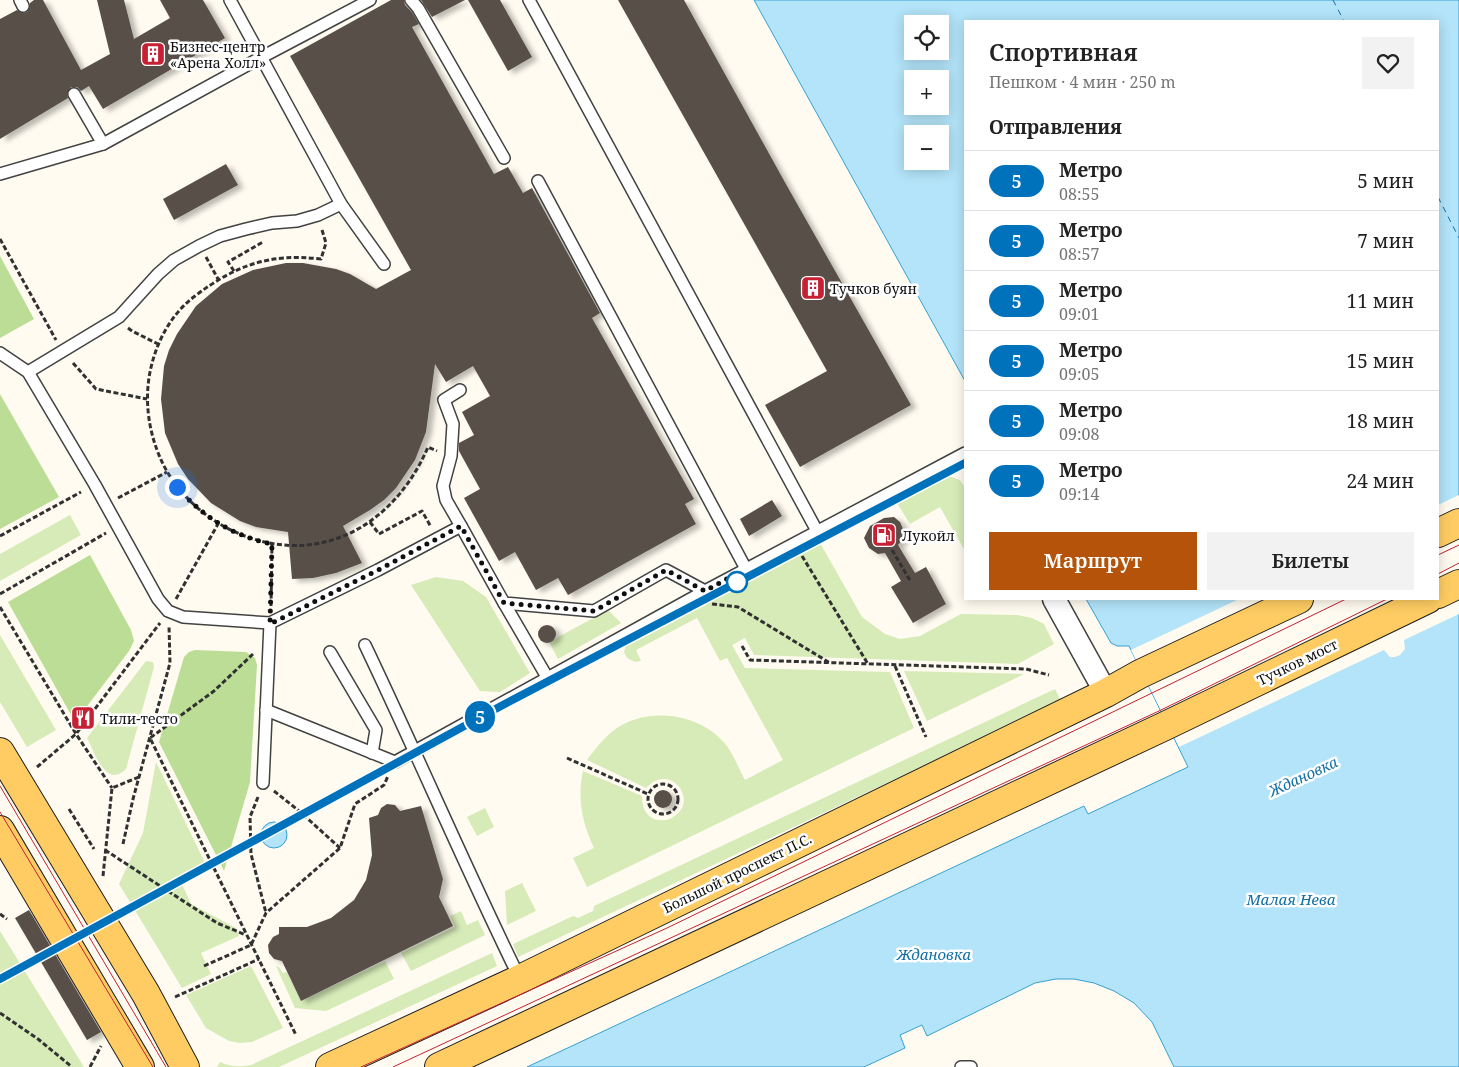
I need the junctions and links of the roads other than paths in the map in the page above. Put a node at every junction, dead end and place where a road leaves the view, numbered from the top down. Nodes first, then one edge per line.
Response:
1 (230, 0) edge
2 (370, 0) edge
3 (411, 0) edge
4 (530, 0) edge
5 (262, 57) junction
6 (74, 94) dead end
7 (103, 144) junction
8 (504, 158) dead end
9 (0, 174) edge
10 (538, 181) dead end
11 (342, 204) junction
12 (384, 264) dead end
13 (0, 353) edge
14 (28, 372) junction
15 (460, 390) dead end
16 (964, 454) edge
17 (1459, 523) edge
18 (461, 526) junction
19 (817, 531) junction
20 (1439, 533) edge
21 (746, 569) junction
22 (1459, 584) edge
23 (705, 591) junction
24 (1439, 594) edge
25 (1055, 600) edge
26 (1297, 600) edge
27 (1426, 600) edge
28 (504, 603) junction
29 (270, 624) junction
30 (365, 646) dead end
31 (330, 652) dead end
32 (547, 677) junction
33 (1106, 693) junction
34 (266, 710) junction
35 (415, 750) junction
36 (0, 752) edge
37 (372, 753) junction
38 (263, 783) road end
39 (0, 830) edge
40 (520, 980) junction
41 (140, 1067) edge
42 (185, 1067) edge
43 (330, 1067) edge
44 (439, 1067) edge
45 (961, 1067) edge
46 (971, 1067) edge

1 - 5 lane
2 - 5 lane
3 - 8 lane
4 - 19 lane
5 - 7 lane
5 - 11 lane
6 - 7 lane
7 - 9 lane
10 - 21 lane
11 - 12 lane
11 - 14 lane
13 - 14 lane
14 - 29 lane
15 - 18 lane
16 - 19 lane
17 - 20 main road
18 - 28 lane
18 - 29 lane
19 - 21 lane
21 - 23 lane
22 - 24 main road
23 - 28 lane
23 - 32 lane
25 - 33 street
26 - 33 main road, Большой проспект П.С.
27 - 44 main road, Тучков мост
28 - 32 lane
29 - 34 lane
30 - 35 lane
31 - 37 lane
32 - 35 lane
33 - 40 main road, Большой проспект П.С.
34 - 37 lane
34 - 38 lane
35 - 37 lane
35 - 40 lane
36 - 42 main road
39 - 41 main road
40 - 43 main road, Большой проспект П.С.
45 - 46 lane

